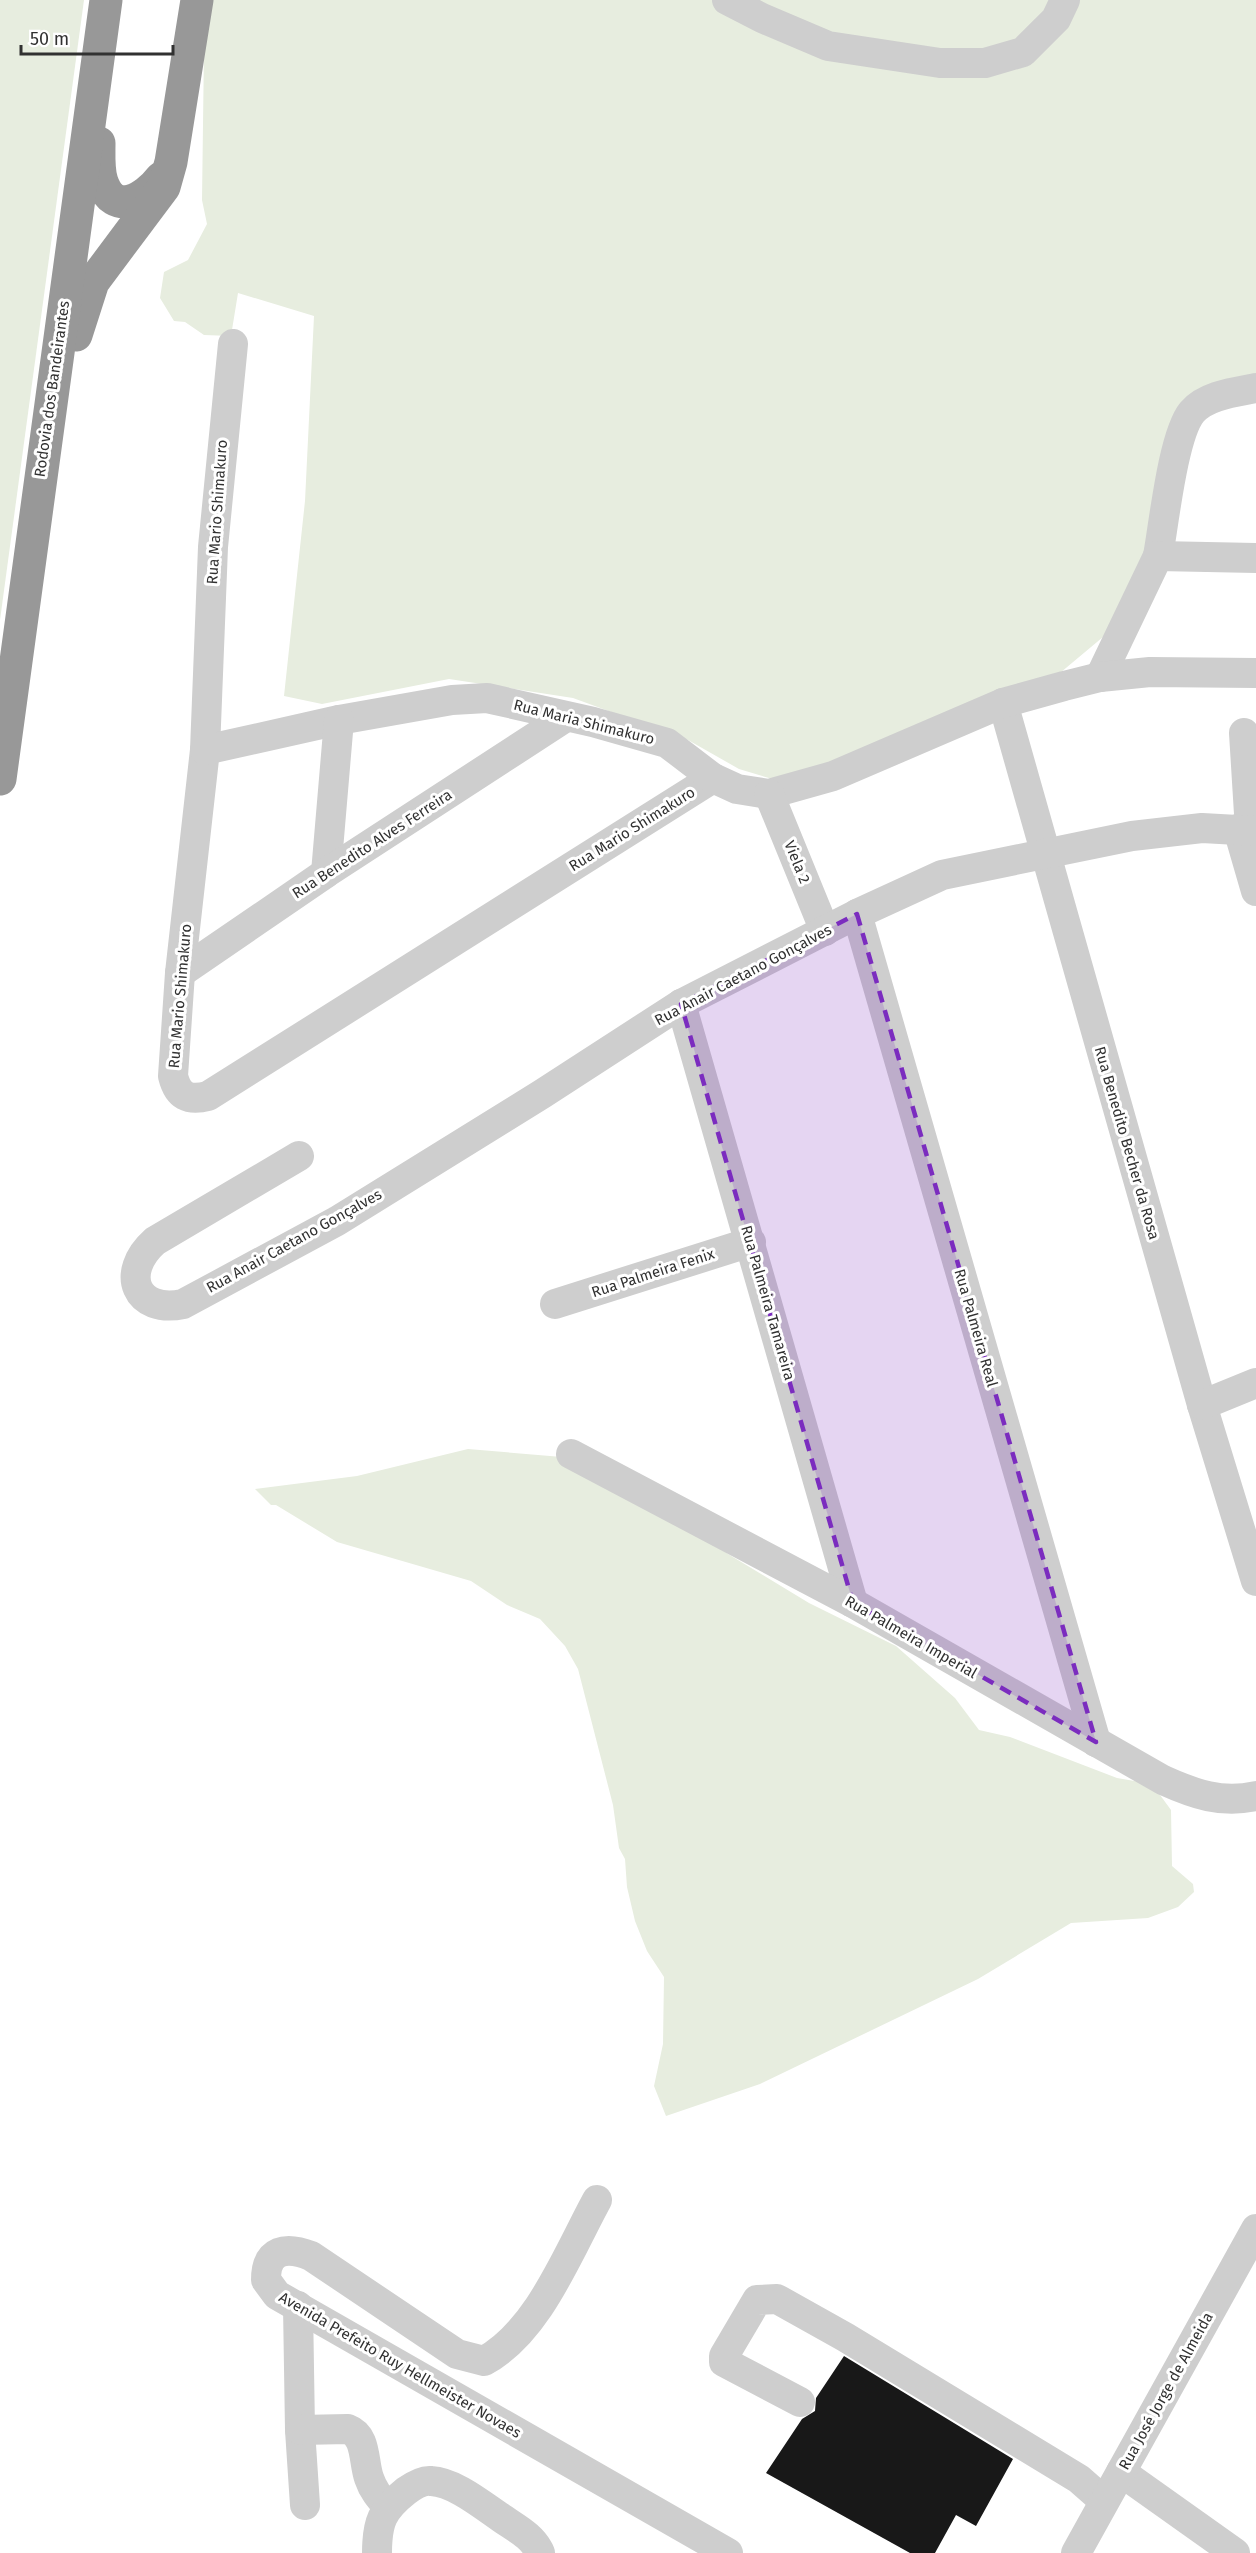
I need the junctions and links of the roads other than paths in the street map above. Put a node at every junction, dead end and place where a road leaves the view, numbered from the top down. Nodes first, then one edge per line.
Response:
1 (106, 0) edge
2 (197, 0) edge
3 (727, 0) edge
4 (1065, 0) edge
5 (100, 47) junction
6 (171, 162) junction
7 (233, 345) dead end
8 (1254, 390) edge
9 (39, 485) junction
10 (1158, 556) junction
11 (1256, 558) edge
12 (1256, 673) edge
13 (1100, 677) junction
14 (1003, 703) junction
15 (566, 717) junction
16 (339, 720) junction
17 (1244, 733) dead end
18 (205, 750) junction
19 (713, 778) junction
20 (0, 779) edge
21 (769, 794) junction
22 (1248, 830) edge
23 (1044, 855) junction
24 (326, 873) junction
25 (1256, 891) edge
26 (857, 914) junction
27 (825, 931) junction
28 (180, 973) junction
29 (681, 1004) junction
30 (299, 1156) dead end
31 (751, 1242) junction
32 (555, 1304) dead end
33 (1256, 1383) edge
34 (1202, 1405) junction
35 (571, 1454) dead end
36 (1256, 1581) edge
37 (853, 1603) junction
38 (1096, 1742) junction
39 (1256, 1796) edge
40 (597, 2200) dead end
41 (1256, 2229) edge
42 (298, 2306) junction
43 (800, 2402) dead end
44 (300, 2430) junction
45 (1121, 2472) junction
46 (1104, 2501) junction
47 (304, 2505) dead end
48 (387, 2506) junction
49 (724, 2552) edge
50 (377, 2553) edge
51 (540, 2553) edge
52 (1076, 2553) edge
53 (1235, 2553) edge

1 - 5 highway, Rodovia dos Bandeirantes
2 - 6 highway
3 - 4 street
5 - 6 highway
5 - 9 highway, Rodovia dos Bandeirantes
6 - 9 highway
7 - 18 street, Rua Mario Shimakuro
8 - 10 street
9 - 20 highway, Rodovia dos Bandeirantes
10 - 11 street
10 - 13 street
12 - 13 street, Rua Maria Shimakuro
13 - 14 street, Rua Maria Shimakuro
14 - 21 street, Rua Maria Shimakuro
14 - 23 street, Rua Benedito Becher da Rosa
15 - 16 street, Rua Maria Shimakuro
15 - 19 street, Rua Maria Shimakuro
15 - 24 street, Rua Benedito Alves Ferreira
16 - 18 street, Rua Maria Shimakuro
16 - 24 street
17 - 22 street
18 - 28 street, Rua Mario Shimakuro
19 - 21 street, Rua Maria Shimakuro
19 - 28 street, Rua Mario Shimakuro
21 - 27 street, Viela 2
22 - 23 street, Rua Anair Caetano Gonçalves
22 - 25 street
23 - 26 street, Rua Anair Caetano Gonçalves
23 - 34 street, Rua Benedito Becher da Rosa
24 - 28 street, Rua Benedito Alves Ferreira
26 - 27 street, Rua Anair Caetano Gonçalves
26 - 38 street, Rua Palmeira Real
27 - 29 street, Rua Anair Caetano Gonçalves
29 - 30 street, Rua Anair Caetano Gonçalves
29 - 31 street, Rua Palmeira Tamareira
31 - 32 street, Rua Palmeira Fenix
31 - 37 street, Rua Palmeira Tamareira
33 - 34 street
34 - 36 street, Rua Benedito Becher da Rosa
35 - 37 street, Rua Palmeira Imperial
37 - 38 street, Rua Palmeira Imperial
38 - 39 street, Rua Palmeira Imperial
40 - 42 street, Avenida Prefeito Ruy Hellmeister Novaes
41 - 45 street, Rua José Jorge de Almeida
42 - 44 street
42 - 49 street, Avenida Prefeito Ruy Hellmeister Novaes
43 - 46 street
44 - 47 street
44 - 48 street
45 - 46 street, Rua José Jorge de Almeida
45 - 53 street
46 - 52 street, Rua José Jorge de Almeida
48 - 50 street
48 - 51 street

